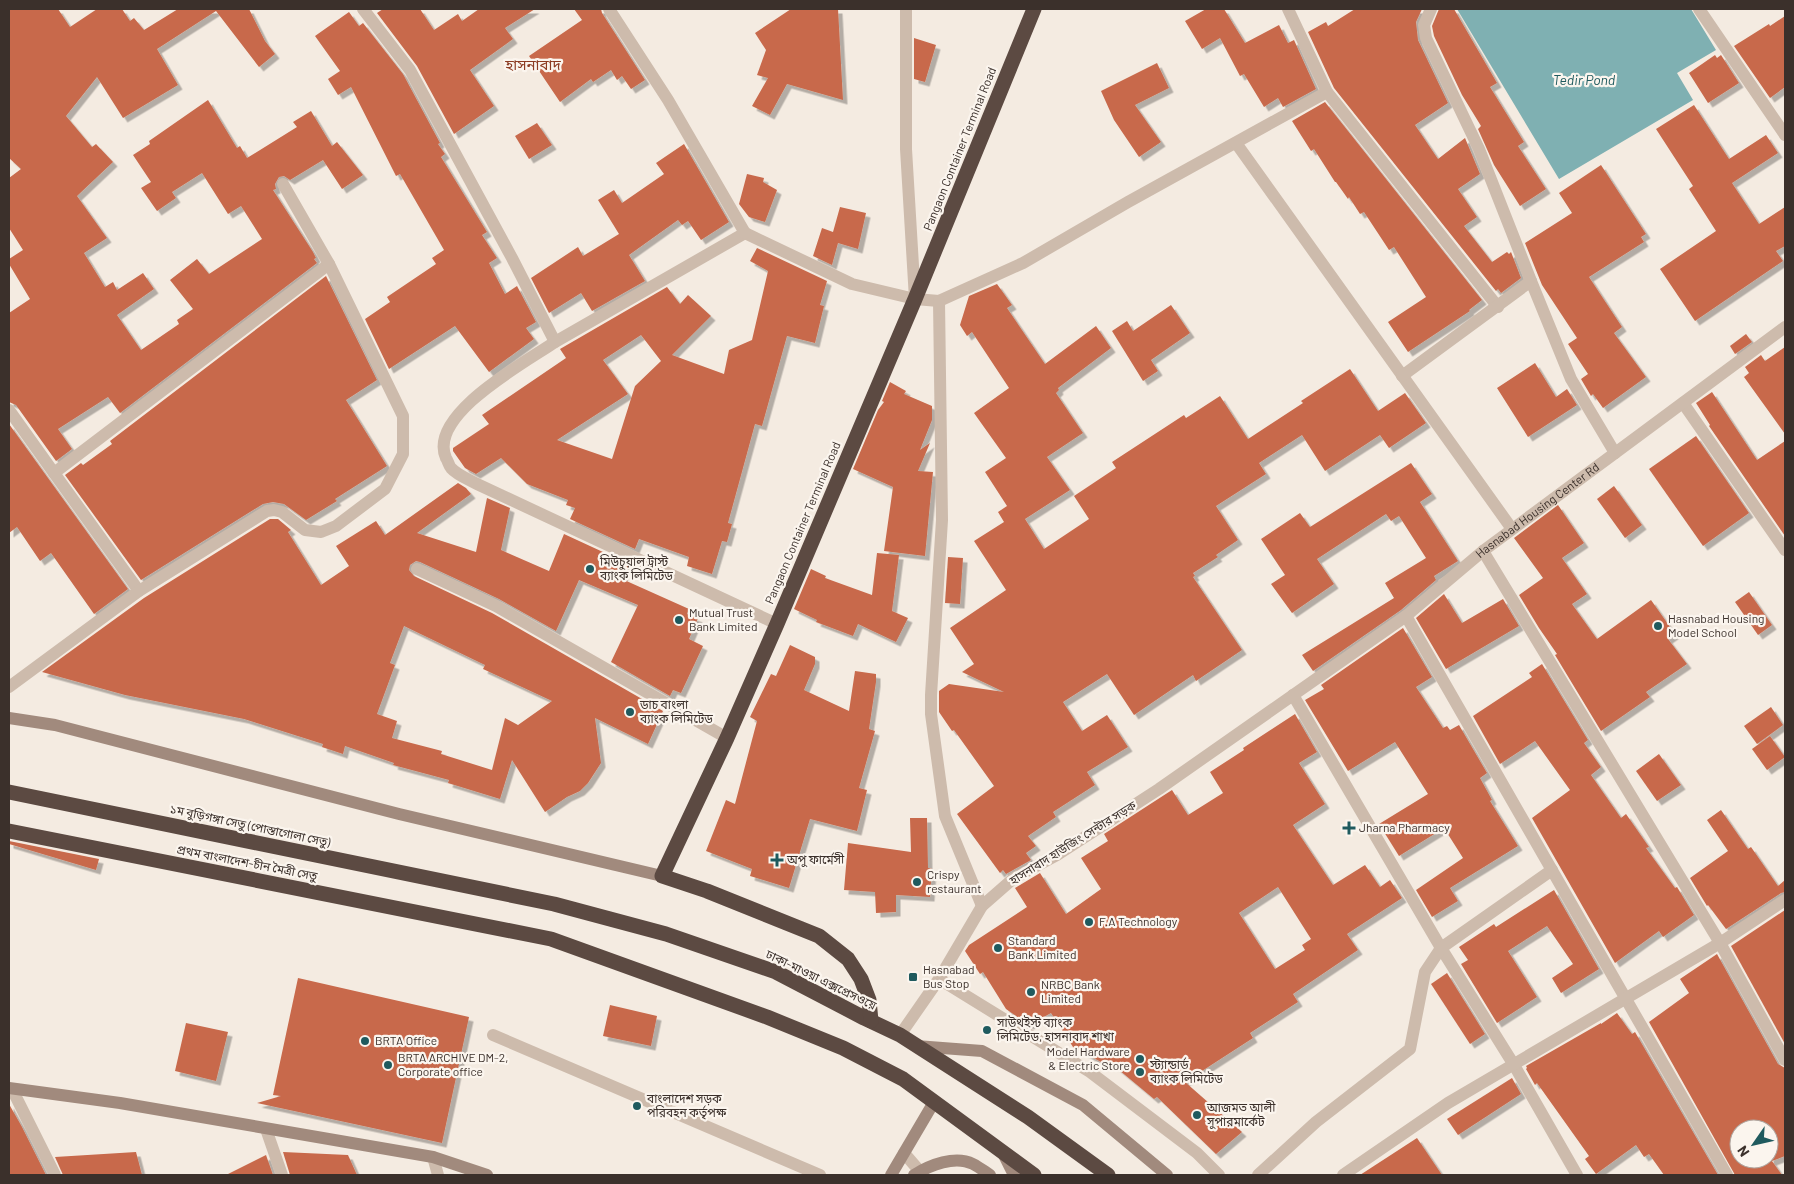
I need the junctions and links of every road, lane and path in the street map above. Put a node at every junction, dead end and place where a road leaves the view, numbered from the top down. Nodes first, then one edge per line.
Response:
1 (363, 9) edge
2 (609, 9) edge
3 (906, 9) edge
4 (1034, 9) edge
5 (1288, 9) edge
6 (1432, 9) edge
7 (1699, 9) edge
8 (1327, 92) junction
9 (1785, 135) edge
10 (1236, 143) junction
11 (283, 184) dead end
12 (745, 232) junction
13 (328, 264) junction
14 (1531, 282) junction
15 (915, 298) junction
16 (939, 301) junction
17 (1498, 307) junction
18 (1785, 327) edge
19 (555, 342) junction
20 (1402, 376) junction
21 (1683, 402) junction
22 (9, 410) edge
23 (1615, 453) junction
24 (54, 473) junction
25 (1512, 529) junction
26 (1785, 550) edge
27 (1483, 551) junction
28 (417, 569) dead end
29 (139, 590) junction
30 (1406, 616) junction
31 (777, 624) junction
32 (9, 687) edge
33 (1293, 695) junction
34 (9, 718) edge
35 (727, 738) junction
36 (9, 792) edge
37 (9, 831) edge
38 (1552, 870) junction
39 (662, 876) junction
40 (486, 890) joint
41 (1785, 900) edge
42 (982, 906) junction
43 (1720, 943) junction
44 (1441, 948) junction
45 (939, 979) junction
46 (1625, 999) junction
47 (871, 1021) junction
48 (493, 1035) dead end
49 (900, 1035) junction
50 (915, 1046) junction
51 (1785, 1060) edge
52 (1514, 1065) junction
53 (10, 1088) edge
54 (934, 1102) junction
55 (266, 1129) junction
56 (1001, 1149) junction
57 (904, 1153) junction
58 (433, 1157) junction
59 (919, 1174) edge
60 (55, 1175) edge
61 (282, 1175) edge
62 (438, 1175) edge
63 (487, 1175) edge
64 (820, 1175) edge
65 (891, 1175) edge
66 (990, 1175) edge
67 (1014, 1175) edge
68 (1034, 1175) edge
69 (1108, 1175) edge
70 (1167, 1175) edge
71 (1219, 1175) edge
72 (1258, 1175) edge
73 (1343, 1175) edge
74 (1578, 1175) edge
75 (1727, 1175) edge

1 - 19 street
2 - 12 street
3 - 15 street
4 - 15 highway, Pangaon Container Terminal Road
5 - 8 street
6 - 14 street
7 - 9 street
8 - 10 street
8 - 17 street
10 - 16 street
10 - 20 street
11 - 13 street
12 - 15 street
12 - 19 street
13 - 24 street
13 - 29 street
14 - 17 street
14 - 23 street
15 - 16 street
15 - 31 highway, Pangaon Container Terminal Road
16 - 42 street
17 - 20 street
18 - 21 street, Hasnabad Housing Center Rd
19 - 31 street
20 - 25 street
21 - 23 street, Hasnabad Housing Center Rd
21 - 26 street
22 - 24 street
23 - 25 street, Hasnabad Housing Center Rd
24 - 29 street
25 - 27 street, Hasnabad Housing Center Rd
27 - 30 street, Hasnabad Housing Center Rd
27 - 43 street
28 - 35 street
29 - 32 street
30 - 33 street, Hasnabad Housing Center Rd
30 - 38 street
31 - 35 highway, Pangaon Container Terminal Road
33 - 42 street, হাসনাবাদ হাউজিং সেন্টার সড়ক
33 - 44 street
34 - 39 main road
35 - 39 highway, Pangaon Container Terminal Road
36 - 40 highway, ১ম বুড়িগঙ্গা সেতু (পোস্তাগোলা সেতু)
37 - 54 highway, প্রথম বাংলাদেশ-চীন মৈত্রী সেতু
38 - 44 street
38 - 46 street
39 - 47 highway
40 - 47 highway, ঢাকা-মাওয়া এক্সপ্রেসওয়ে
41 - 43 street
42 - 45 street, হাসনাবাদ হাউজিং সেন্টার সড়ক
43 - 46 street
43 - 51 street
44 - 52 street
44 - 72 street
45 - 49 street, হাসনাবাদ হাউজিং সেন্টার সড়ক
45 - 71 street
46 - 52 street
46 - 75 street
47 - 49 highway, ঢাকা-মাওয়া এক্সপ্রেসওয়ে
48 - 64 street
49 - 50 highway, ঢাকা-মাওয়া এক্সপ্রেসওয়ে
50 - 69 highway, ঢাকা-মাওয়া এক্সপ্রেসওয়ে
50 - 70 main road
52 - 73 street
52 - 74 street
53 - 55 main road
53 - 60 street
54 - 56 highway
54 - 57 main road
55 - 58 main road
55 - 61 street
56 - 67 main road
56 - 68 highway
57 - 59 street
57 - 65 main road
58 - 62 street
58 - 63 main road
59 - 66 main road

